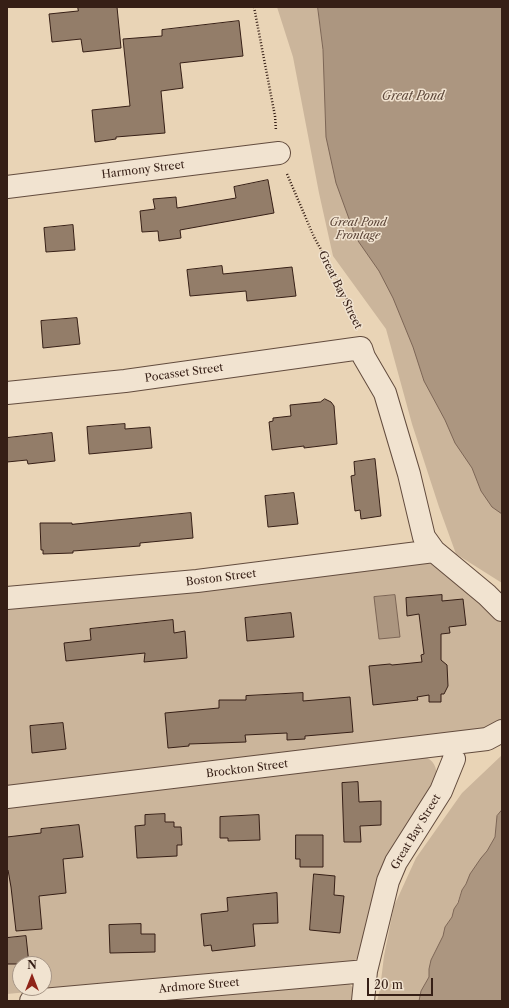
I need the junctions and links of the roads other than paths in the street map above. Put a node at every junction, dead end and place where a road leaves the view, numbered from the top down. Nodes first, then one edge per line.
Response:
1 (279, 153) road end
2 (7, 187) edge
3 (7, 393) edge
4 (434, 551) junction
5 (7, 598) edge
6 (502, 610) edge
7 (494, 735) edge
8 (454, 759) dead end
9 (7, 797) edge
10 (366, 971) junction
11 (31, 1001) edge
12 (363, 1001) edge

1 - 2 street, Harmony Street
3 - 4 street, Pocasset Street
4 - 5 street, Boston Street
4 - 6 street
7 - 9 street, Brockton Street
8 - 10 street, Great Bay Street
10 - 11 street, Ardmore Street
10 - 12 street, Great Bay Street

